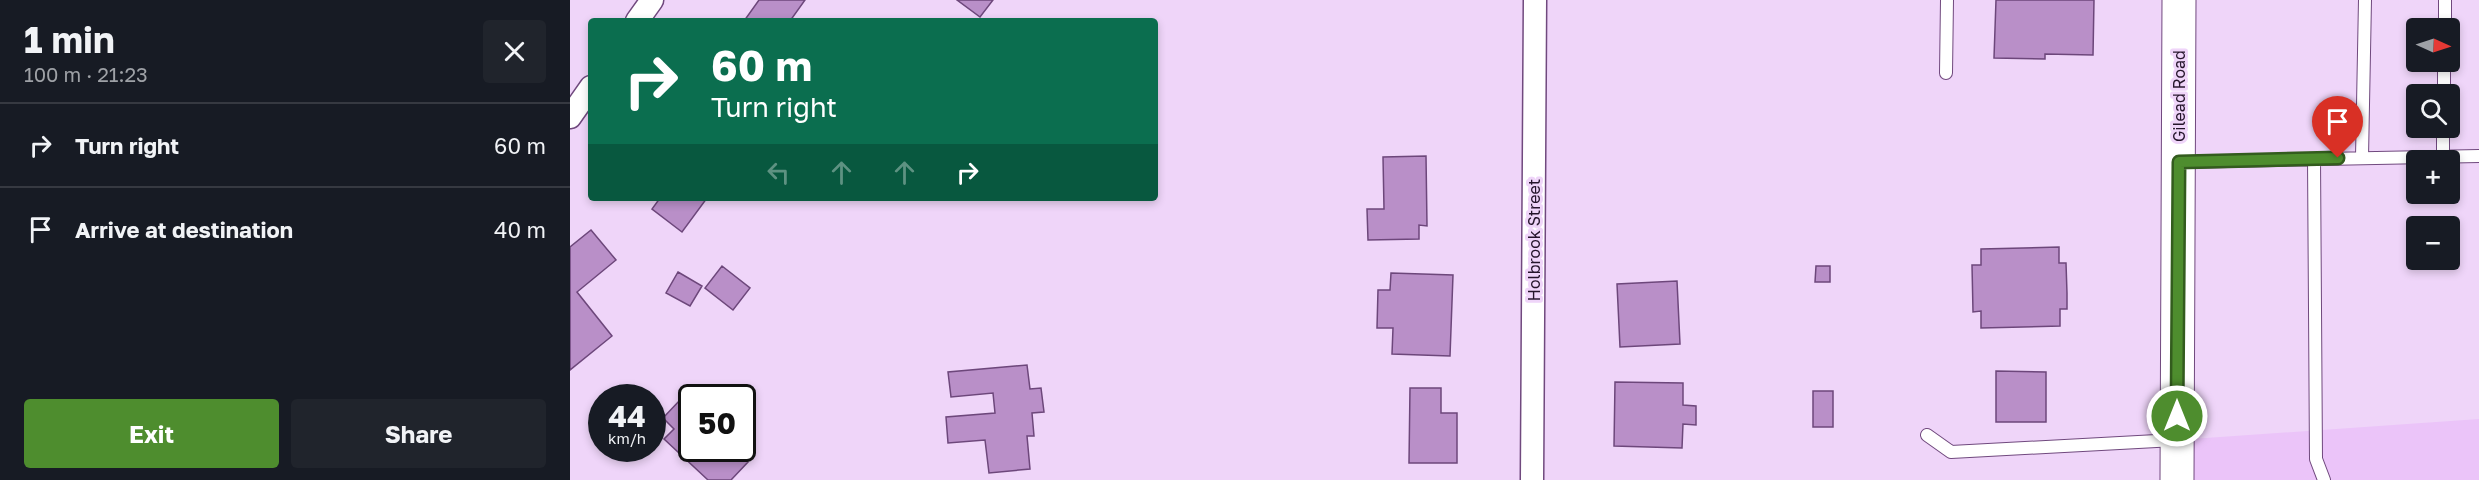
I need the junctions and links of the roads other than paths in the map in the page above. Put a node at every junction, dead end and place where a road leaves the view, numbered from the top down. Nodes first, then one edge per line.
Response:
1 (652, 0) edge
2 (1535, 0) edge
3 (1947, 0) edge
4 (2179, 0) edge
5 (2365, 0) edge
6 (2445, 0) edge
7 (639, 18) edge
8 (2445, 18) edge
9 (1946, 73) dead end
10 (588, 91) edge
11 (570, 117) edge
12 (2460, 155) edge
13 (2406, 156) edge
14 (2479, 156) edge
15 (2362, 157) junction
16 (2314, 159) junction
17 (2179, 162) junction
18 (1928, 435) dead end
19 (2177, 440) junction
20 (1532, 480) edge
21 (2177, 480) edge
22 (2324, 480) edge

1 - 7 street
2 - 20 street, Holbrook Street
3 - 9 lane
4 - 17 main road, Gilead Road
5 - 15 lane
6 - 8 lane
10 - 11 street
12 - 14 lane
13 - 15 lane
15 - 16 lane
16 - 17 lane
16 - 22 lane
17 - 19 main road, Gilead Road
18 - 19 lane
19 - 21 main road, Gilead Road

